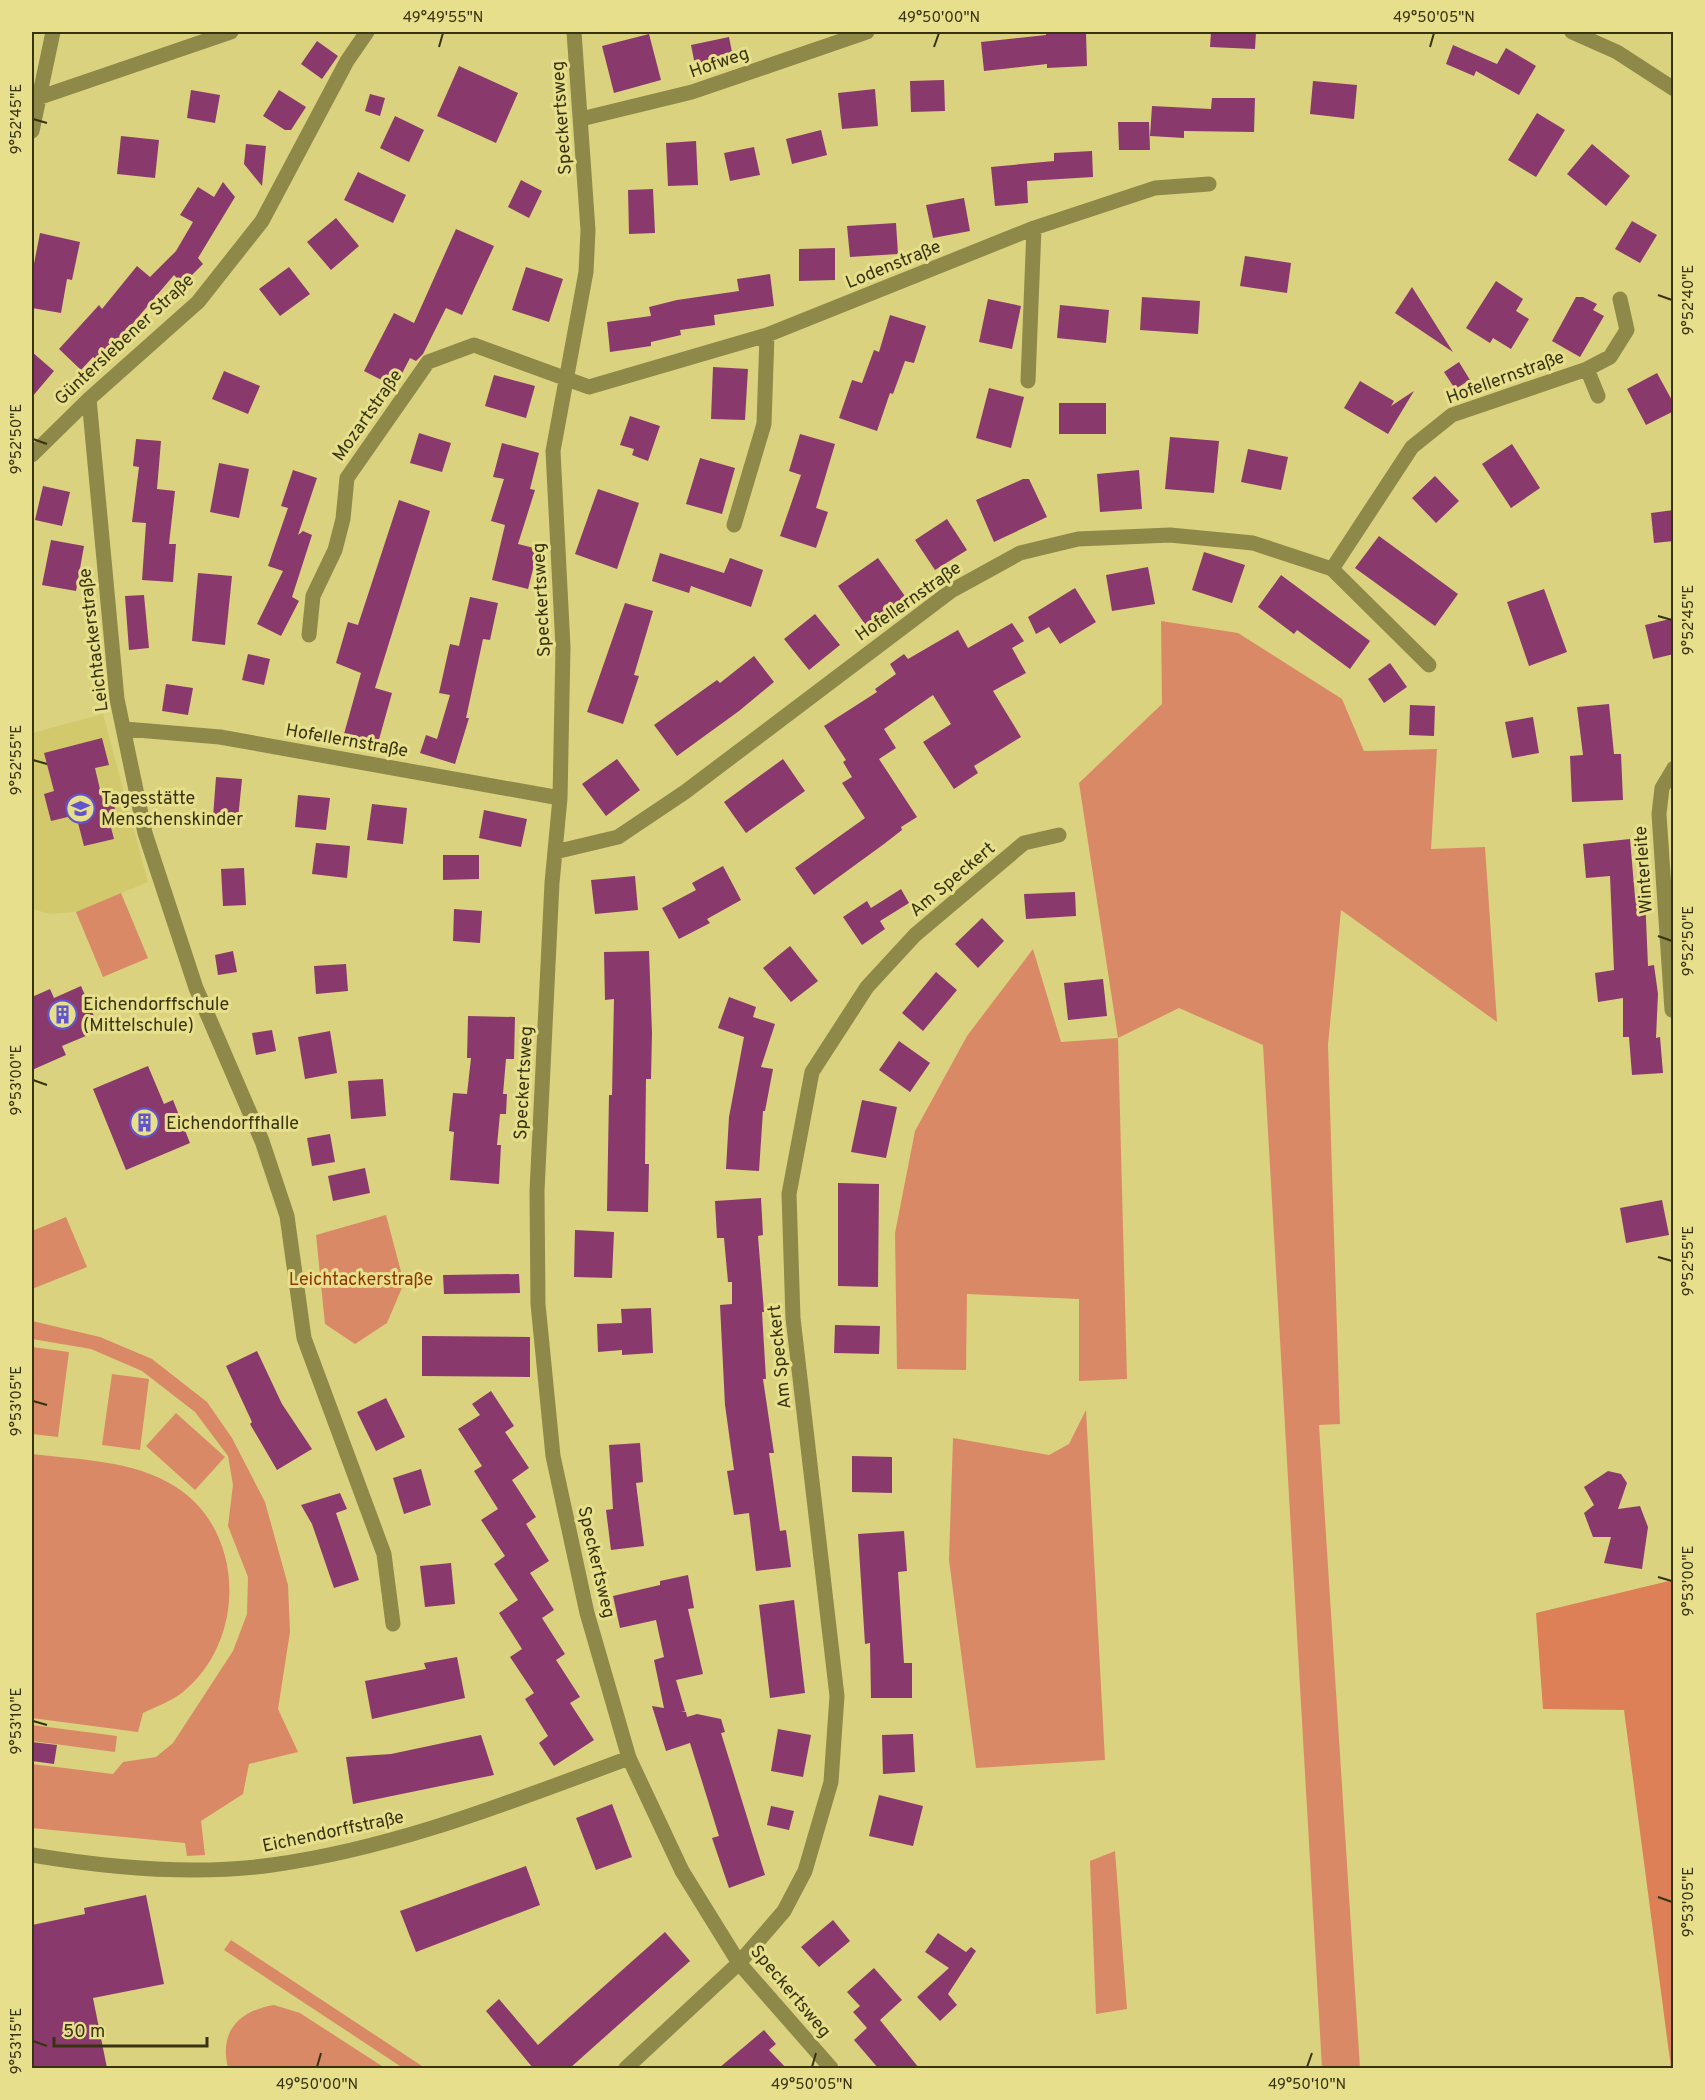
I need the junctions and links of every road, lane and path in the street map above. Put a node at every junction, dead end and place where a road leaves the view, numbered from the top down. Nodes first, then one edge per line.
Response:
1 (53, 32) edge
2 (231, 32) edge
3 (367, 32) edge
4 (574, 32) edge
5 (867, 32) edge
6 (1572, 32) edge
7 (206, 36) edge
8 (1674, 90) edge
9 (35, 99) edge
10 (582, 119) junction
11 (32, 131) edge
12 (1209, 184) dead end
13 (1034, 228) junction
14 (1620, 299) dead end
15 (766, 335) junction
16 (1587, 369) junction
17 (567, 380) junction
18 (1028, 381) dead end
19 (1598, 396) dead end
20 (89, 399) junction
21 (32, 455) edge
22 (734, 525) dead end
23 (1332, 569) junction
24 (309, 635) dead end
25 (1429, 665) dead end
26 (125, 729) junction
27 (1674, 768) edge
28 (560, 798) junction
29 (1059, 836) dead end
30 (555, 852) junction
31 (1672, 1010) edge
32 (393, 1624) dead end
33 (629, 1758) junction
34 (32, 1855) edge
35 (739, 1963) junction
36 (626, 2068) edge
37 (831, 2068) edge

1 - 9 street
2 - 7 street
3 - 20 street, Günterslebener Straße
4 - 10 street, Speckertsweg
5 - 10 street, Hofweg
6 - 8 street
7 - 9 street
9 - 11 street
10 - 17 street, Speckertsweg
12 - 13 street, Lodenstraße
13 - 15 street, Lodenstraße
13 - 18 street
14 - 16 street, Hofellernstraße
15 - 17 street, Lodenstraße
15 - 22 street
16 - 19 street, Hofellernstraße
16 - 23 street, Hofellernstraße
17 - 24 street, Mozartstraße
17 - 28 street, Speckertsweg
20 - 21 street, Günterslebener Straße
20 - 26 street, Leichtackerstraße
23 - 25 street, Hofellernstraße
23 - 30 street, Hofellernstraße
26 - 28 street, Hofellernstraße
26 - 32 street, Leichtackerstraße
27 - 31 street, Winterleite
28 - 30 street, Speckertsweg
29 - 35 street, Am Speckert
30 - 33 street, Speckertsweg
33 - 34 street, Eichendorffstraße
33 - 35 street, Speckertsweg
35 - 36 street, Am Speckert
35 - 37 street, Speckertsweg

